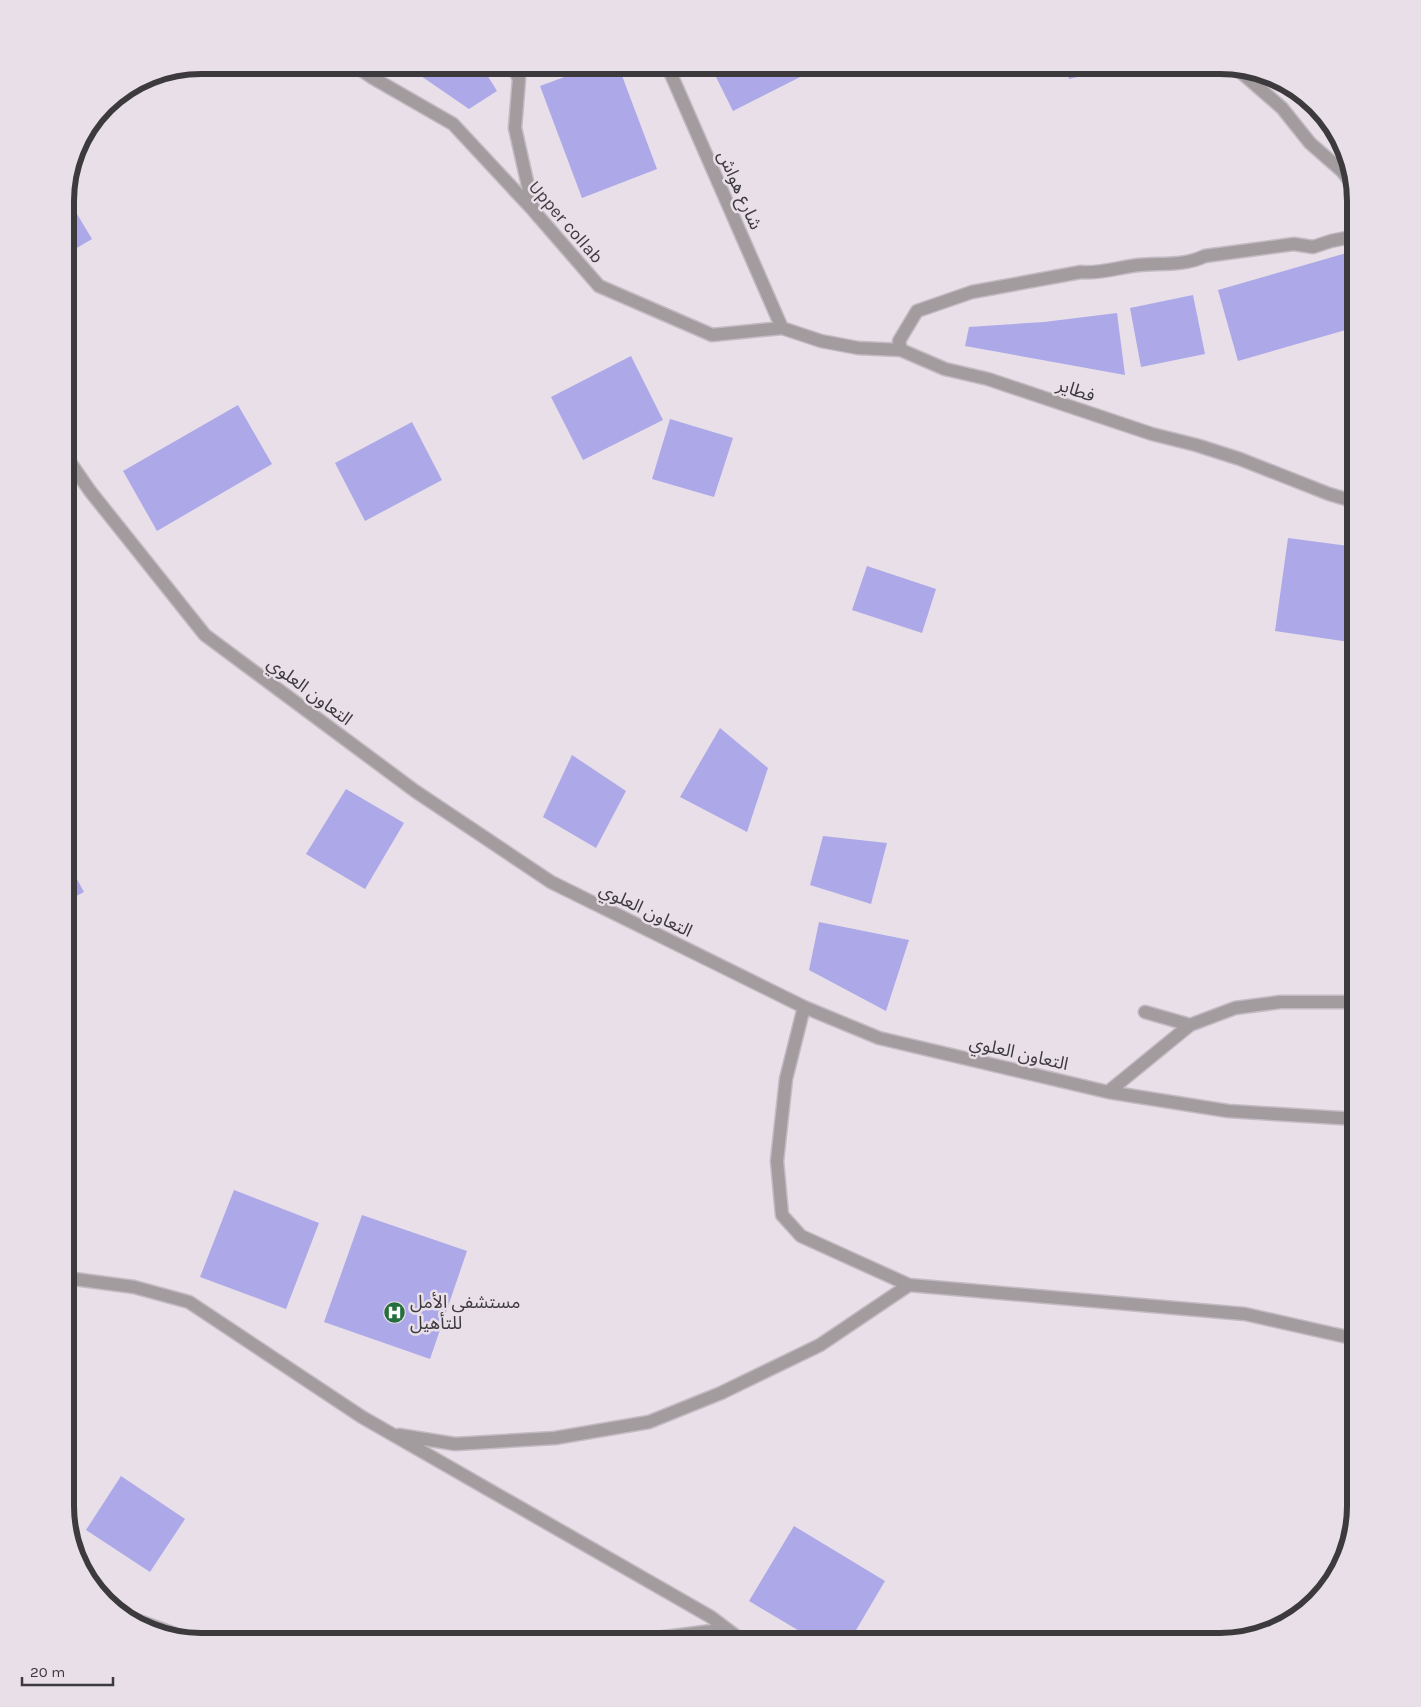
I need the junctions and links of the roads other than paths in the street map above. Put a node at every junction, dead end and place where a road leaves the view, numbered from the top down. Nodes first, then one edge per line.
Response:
1 (367, 74) edge
2 (517, 74) edge
3 (671, 74) edge
4 (1246, 77) edge
5 (1344, 174) edge
6 (533, 210) junction
7 (1347, 238) edge
8 (782, 328) junction
9 (901, 350) junction
10 (74, 468) edge
11 (1347, 500) edge
12 (1347, 1002) edge
13 (804, 1007) junction
14 (1145, 1012) dead end
15 (1190, 1025) junction
16 (1108, 1092) junction
17 (1347, 1118) edge
18 (74, 1278) edge
19 (909, 1286) junction
20 (1347, 1337) edge
21 (391, 1434) junction
22 (727, 1629) junction
23 (696, 1633) edge
24 (732, 1633) edge

1 - 6 street, Upper collab
2 - 6 street
3 - 8 street, شارع هواش
4 - 5 street
6 - 8 street, Upper collab
7 - 9 street
8 - 9 street, فطاير
9 - 11 street, فطاير
10 - 13 street, التعاون العلوي
12 - 15 street
13 - 16 street, التعاون العلوي
13 - 19 street
14 - 15 street
15 - 16 street
16 - 17 street, التعاون العلوي
18 - 21 street
19 - 20 street
19 - 21 street
21 - 22 street
22 - 23 street
22 - 24 street

